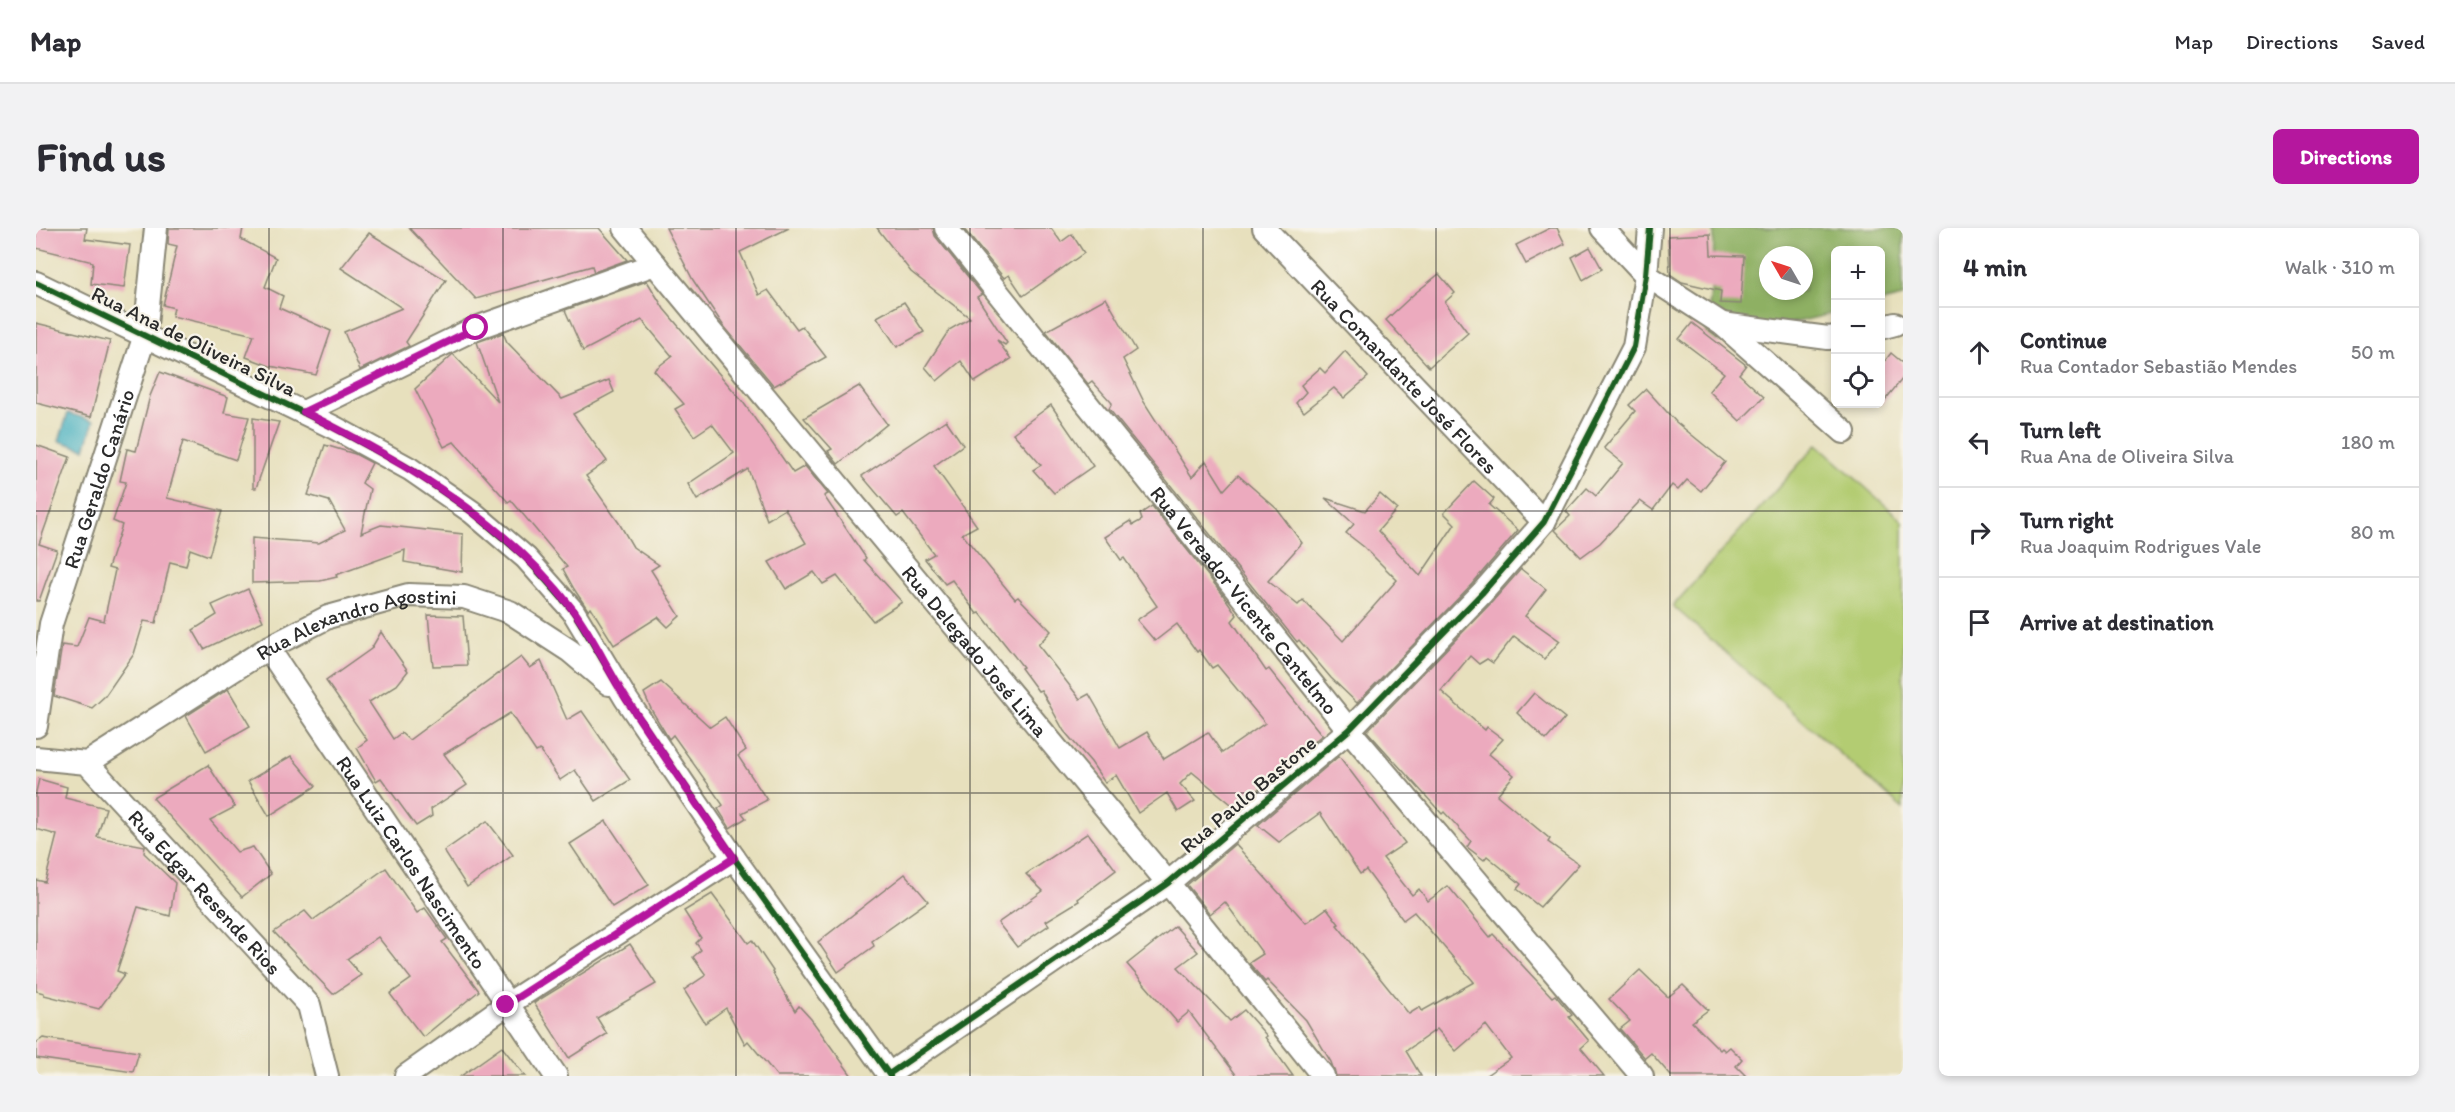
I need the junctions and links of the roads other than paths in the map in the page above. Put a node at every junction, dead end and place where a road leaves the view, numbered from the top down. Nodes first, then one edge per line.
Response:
1 (156, 228) edge
2 (625, 228) edge
3 (946, 228) edge
4 (1264, 228) edge
5 (1602, 228) edge
6 (1650, 228) edge
7 (655, 264) junction
8 (1646, 275) junction
9 (36, 283) edge
10 (1722, 324) junction
11 (145, 335) junction
12 (1831, 338) edge
13 (304, 412) junction
14 (1844, 432) dead end
15 (1544, 522) junction
16 (44, 620) edge
17 (268, 648) junction
18 (626, 699) junction
19 (36, 726) edge
20 (1349, 730) junction
21 (36, 758) edge
22 (87, 763) junction
23 (734, 858) junction
24 (1168, 883) junction
25 (506, 1005) junction
26 (889, 1075) edge
27 (327, 1076) edge
28 (406, 1076) edge
29 (556, 1076) edge
30 (1323, 1076) edge
31 (1642, 1076) edge

1 - 11 street, Rua Geraldo Canário
2 - 7 street, Rua Delegado José Lima
3 - 20 street, Rua Vereador Vicente Cantelmo
4 - 15 street, Rua Comandante José Flores
5 - 8 street
6 - 8 street, Rua Paulo Bastone
7 - 13 street
7 - 24 street, Rua Delegado José Lima
8 - 10 street
8 - 15 street, Rua Paulo Bastone
9 - 11 street, Rua Ana de Oliveira Silva
10 - 12 street
10 - 14 street
11 - 13 street, Rua Ana de Oliveira Silva
11 - 16 street, Rua Geraldo Canário
13 - 18 street, Rua Ana de Oliveira Silva
15 - 20 street, Rua Paulo Bastone
16 - 19 street, Rua Geraldo Canário
17 - 18 street, Rua Alexandro Agostini
17 - 22 street, Rua Alexandro Agostini
17 - 25 street, Rua Luiz Carlos Nascimento
18 - 23 street, Rua Ana de Oliveira Silva
20 - 24 street, Rua Paulo Bastone
20 - 31 street, Rua Vereador Vicente Cantelmo
21 - 22 street
22 - 27 street, Rua Edgar Resende Rios
23 - 25 street
23 - 26 street, Rua Ana de Oliveira Silva
24 - 26 street, Rua Paulo Bastone
24 - 30 street, Rua Delegado José Lima
25 - 28 street
25 - 29 street, Rua Luiz Carlos Nascimento

